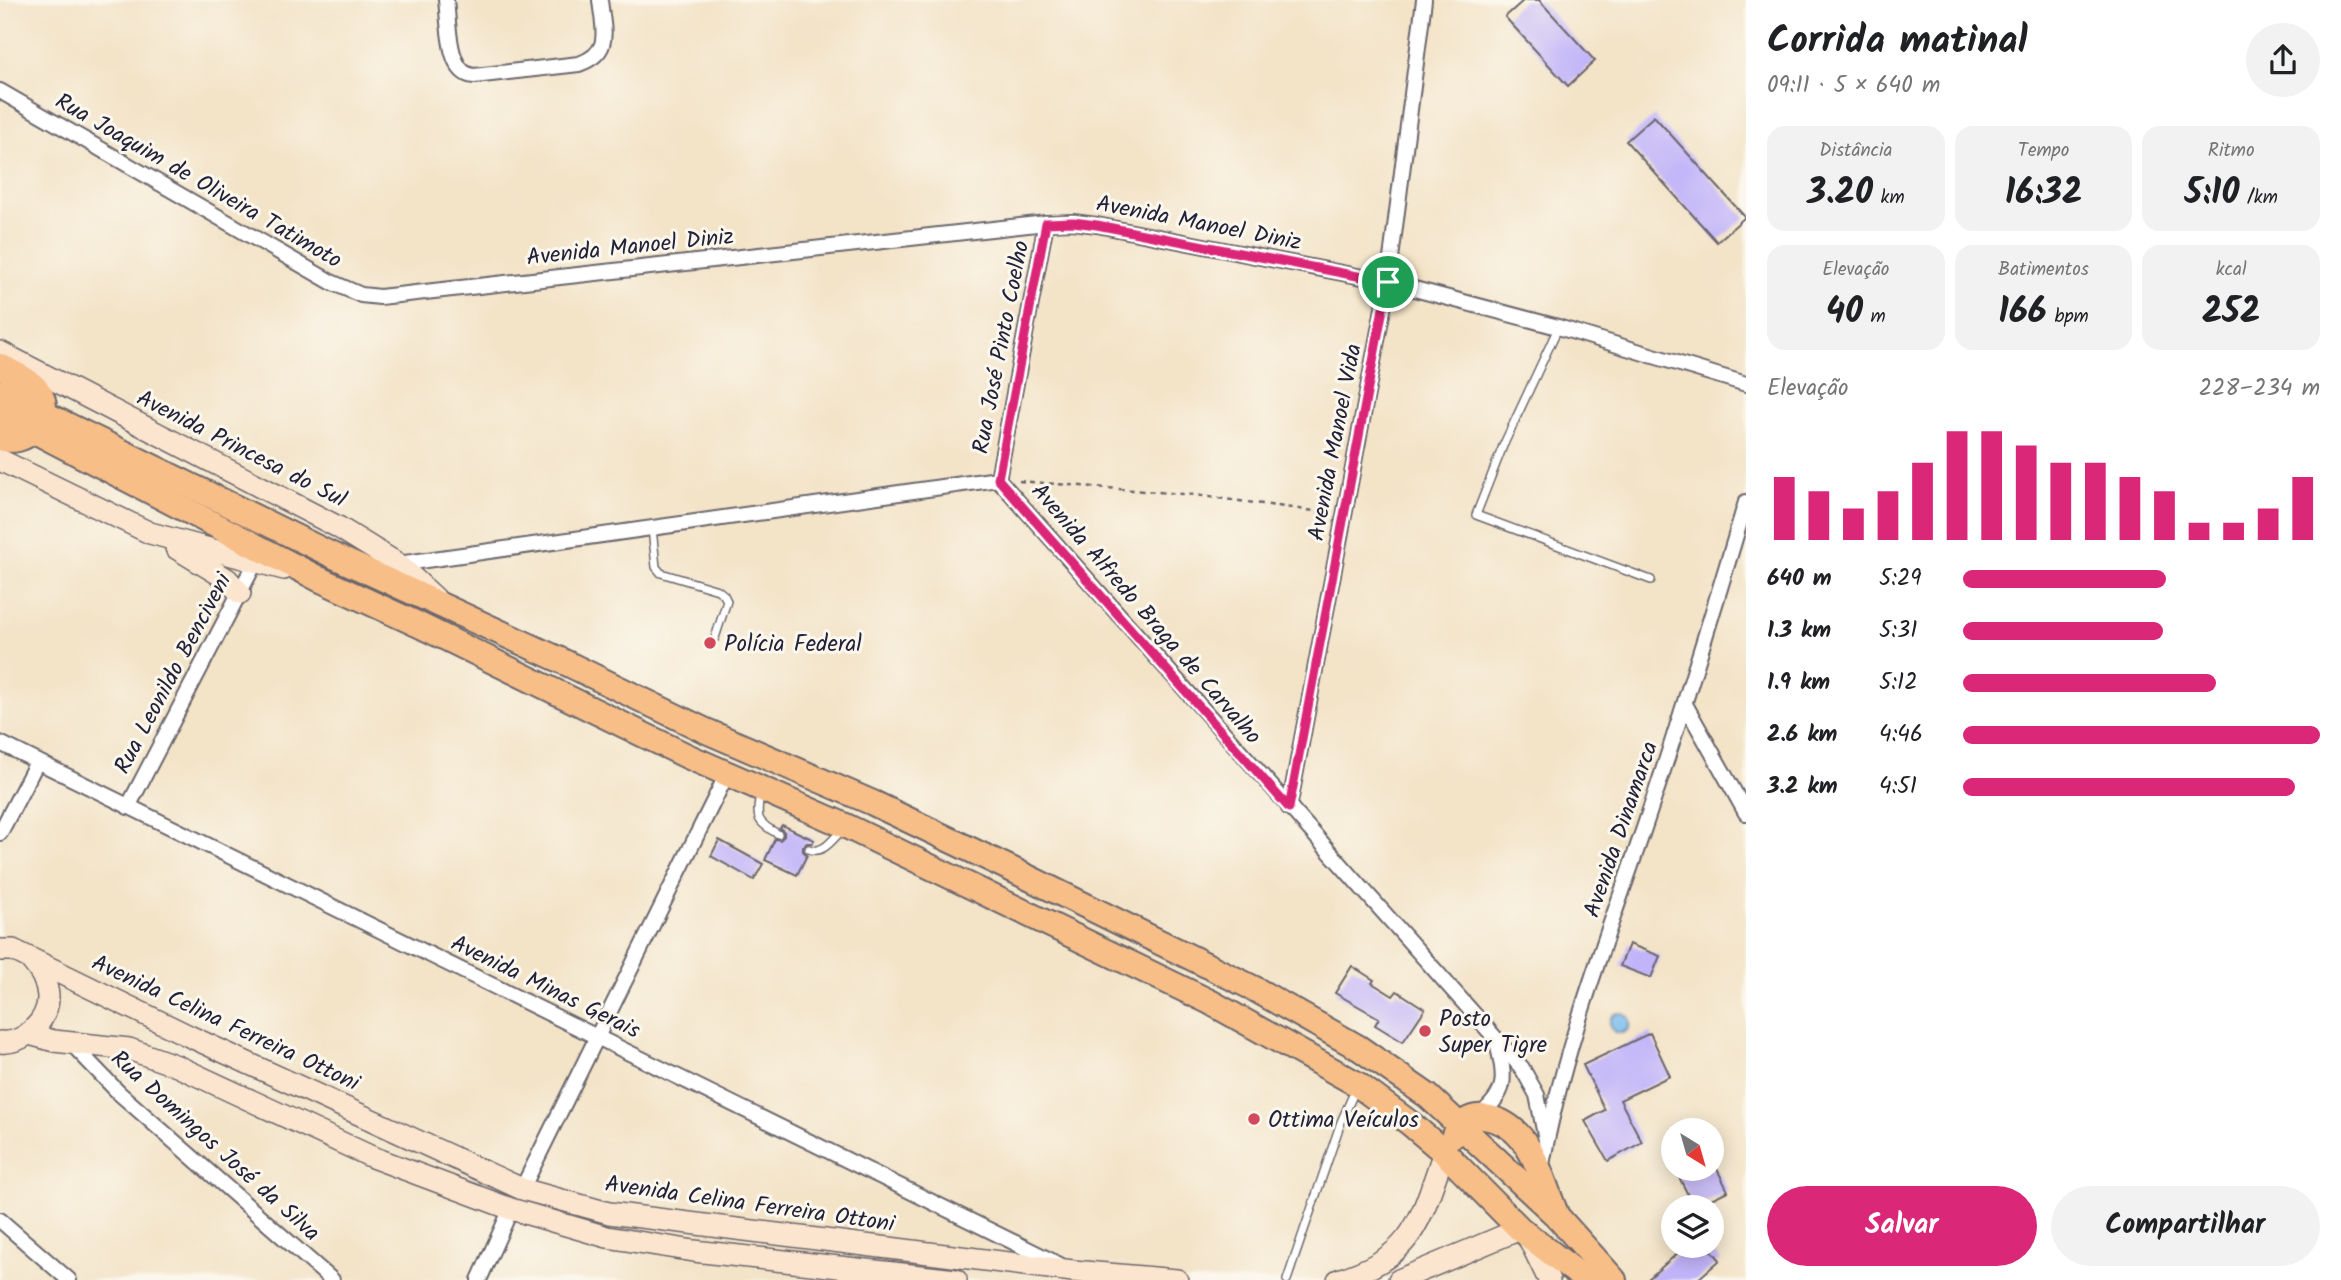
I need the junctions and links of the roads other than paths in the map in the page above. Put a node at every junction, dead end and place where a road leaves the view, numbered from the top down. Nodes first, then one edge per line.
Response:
1 (446, 0) edge
2 (600, 0) edge
3 (1422, 0) edge
4 (0, 91) edge
5 (1046, 223) junction
6 (1388, 282) junction
7 (380, 297) joint
8 (1558, 327) junction
9 (0, 352) edge
10 (0, 366) edge
11 (1746, 384) edge
12 (0, 392) edge
13 (0, 413) edge
14 (39, 423) junction
15 (0, 438) edge
16 (0, 460) edge
17 (998, 479) junction
18 (1746, 502) edge
19 (652, 528) junction
20 (150, 533) junction
21 (256, 561) junction
22 (398, 564) junction
23 (319, 579) junction
24 (1651, 580) dead end
25 (240, 593) junction
26 (447, 608) junction
27 (715, 638) dead end
28 (1686, 706) junction
29 (0, 743) edge
30 (37, 762) junction
31 (727, 774) junction
32 (760, 788) junction
33 (128, 807) junction
34 (1289, 808) junction
35 (1746, 813) edge
36 (846, 826) junction
37 (0, 833) edge
38 (778, 834) dead end
39 (809, 849) dead end
40 (0, 950) edge
41 (31, 960) junction
42 (29, 1034) junction
43 (597, 1036) junction
44 (1497, 1041) junction
45 (0, 1042) edge
46 (71, 1043) junction
47 (1357, 1084) junction
48 (1469, 1120) junction
49 (1546, 1140) junction
50 (1444, 1152) junction
51 (1541, 1170) junction
52 (522, 1189) junction
53 (510, 1209) junction
54 (1556, 1215) junction
55 (0, 1220) edge
56 (1523, 1232) junction
57 (1073, 1271) junction
58 (69, 1280) edge
59 (332, 1280) edge
60 (479, 1280) edge
61 (956, 1280) edge
62 (1177, 1280) edge
63 (1287, 1280) edge
64 (1338, 1280) edge
65 (1399, 1280) edge
66 (1549, 1280) edge
67 (1586, 1280) edge
68 (1614, 1280) edge

1 - 2 street
3 - 6 street, Avenida Manoel Vida
4 - 7 street, Rua Joaquim de Oliveira Tatimoto
5 - 6 street, Avenida Manoel Diniz
5 - 7 street, Avenida Manoel Diniz
5 - 17 street, Rua José Pinto Coelho
6 - 8 street, Avenida Manoel Diniz
6 - 34 street, Avenida Manoel Vida
8 - 11 street, Avenida Manoel Diniz
8 - 24 lane
9 - 22 main road, Avenida Princesa do Sul
10 - 14 highway
12 - 14 highway
13 - 14 highway
14 - 15 highway
14 - 23 highway
14 - 26 highway
16 - 20 main road
17 - 19 street, Avenida Alfredo Braga de Carvalho
17 - 34 street, Avenida Alfredo Braga de Carvalho
18 - 28 street, Avenida Dinamarca
19 - 22 street, Avenida Alfredo Braga de Carvalho
19 - 27 lane
20 - 21 main road
20 - 25 main road
21 - 23 main road
21 - 25 street, Rua Leonildo Benciveni
22 - 26 main road, Avenida Princesa do Sul
23 - 31 highway
25 - 33 street, Rua Leonildo Benciveni
26 - 48 highway
28 - 35 street
28 - 49 street, Avenida Dinamarca
29 - 30 street, Avenida Minas Gerais
30 - 33 street, Avenida Minas Gerais
30 - 37 street
31 - 32 highway
31 - 43 street
32 - 36 highway
32 - 38 lane
33 - 43 street, Avenida Minas Gerais
34 - 44 street, Avenida Alfredo Braga de Carvalho
36 - 39 lane
36 - 47 highway
40 - 41 main road, Avenida Celina Ferreira Ottoni
41 - 42 main road
41 - 52 main road, Avenida Celina Ferreira Ottoni
42 - 45 main road
42 - 46 main road
43 - 52 street
43 - 57 street, Avenida Minas Gerais
44 - 48 street
44 - 49 street, Avenida Alfredo Braga de Carvalho
46 - 53 main road
46 - 59 street, Rua Domingos José da Silva
47 - 50 highway
47 - 63 lane
48 - 50 highway
48 - 51 highway
48 - 54 highway
49 - 51 street, Avenida Dinamarca
50 - 56 highway
50 - 64 main road
51 - 54 highway
52 - 57 main road, Avenida Celina Ferreira Ottoni
53 - 60 street
53 - 61 main road
54 - 68 highway
55 - 58 street
56 - 65 main road
56 - 66 main road
56 - 67 highway
57 - 62 main road, Avenida Celina Ferreira Ottoni

